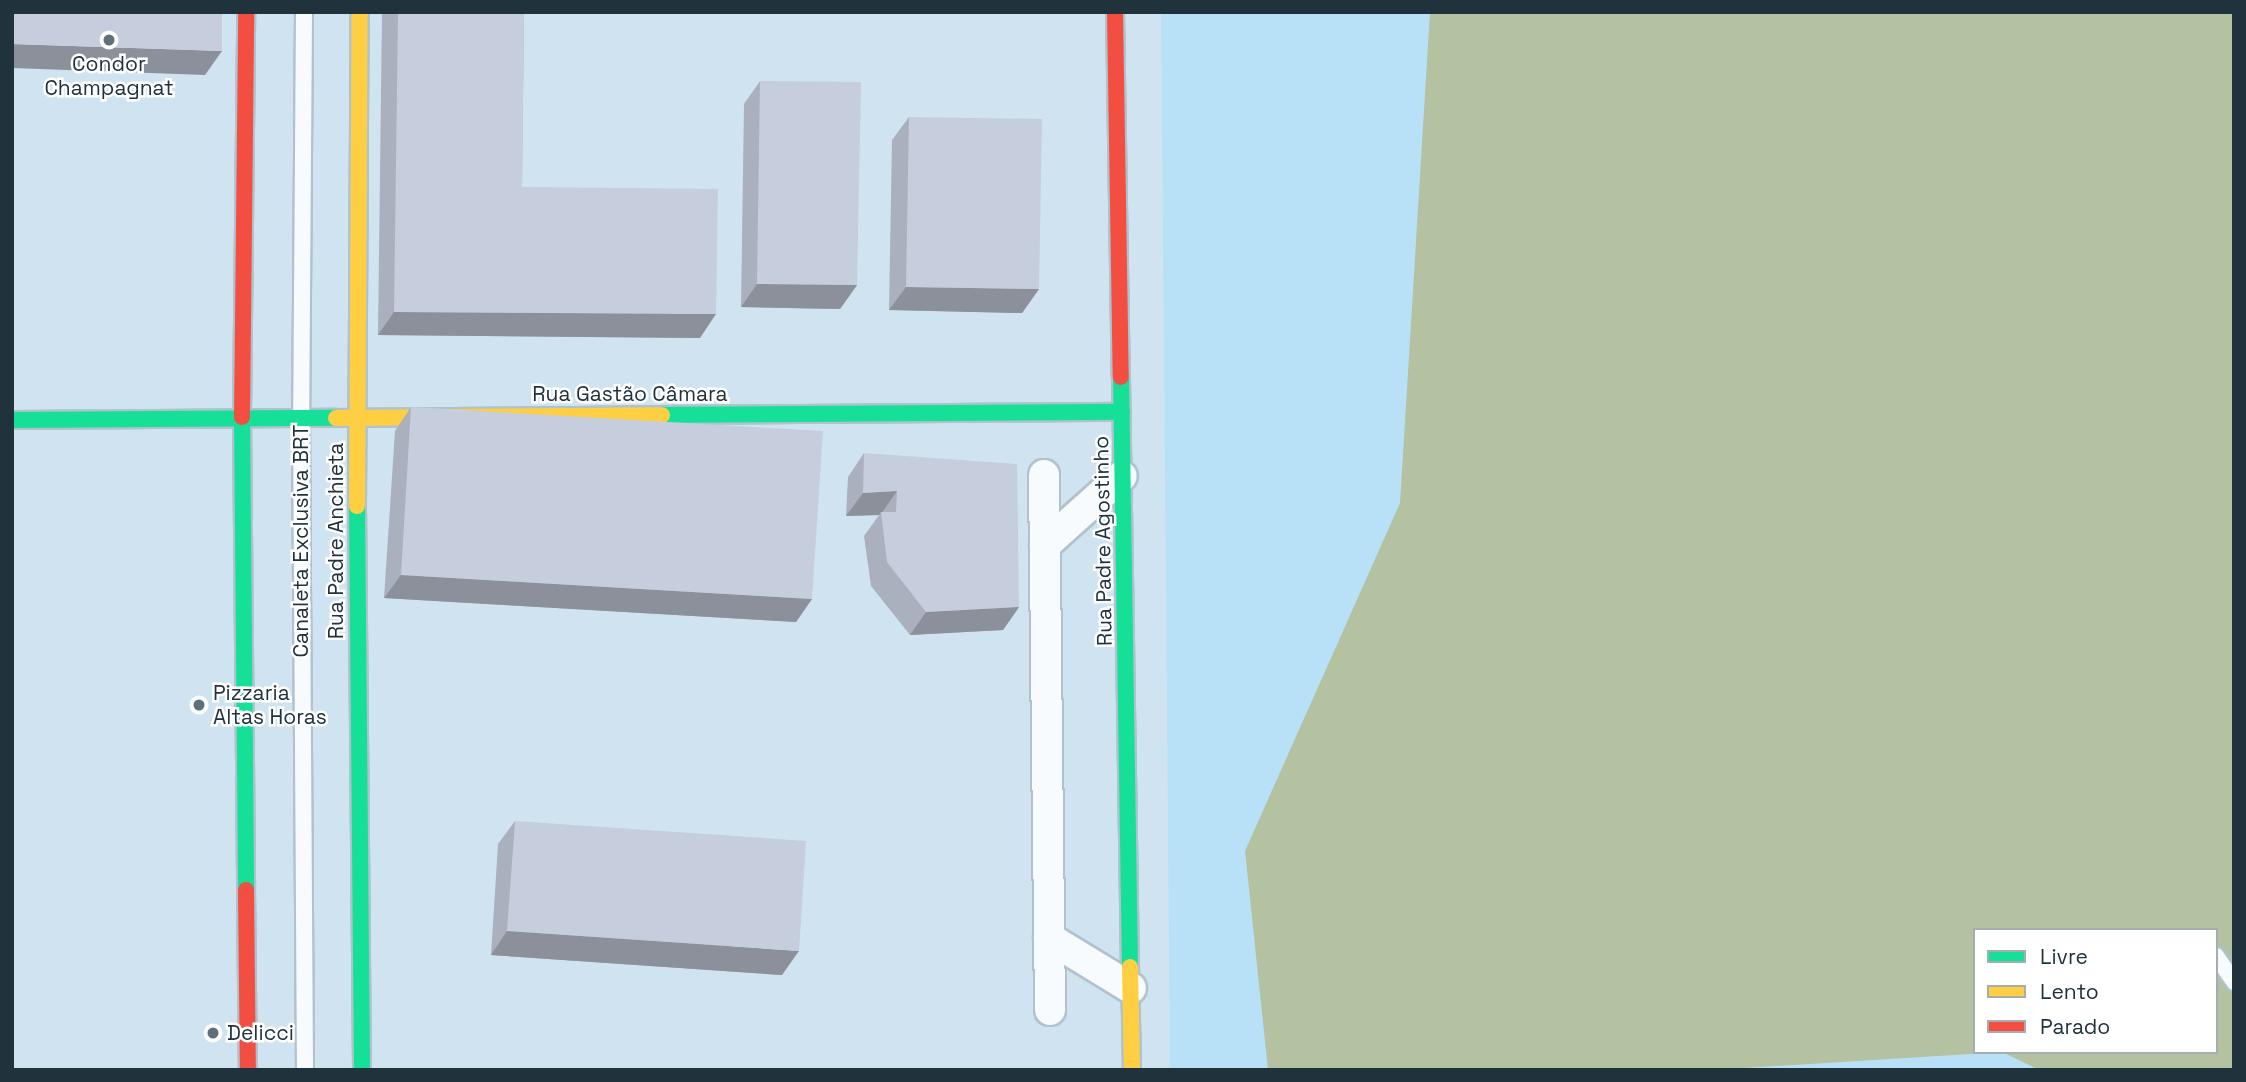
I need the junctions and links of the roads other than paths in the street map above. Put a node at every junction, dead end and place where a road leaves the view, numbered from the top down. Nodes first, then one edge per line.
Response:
1 (246, 12) edge
2 (304, 12) edge
3 (360, 12) edge
4 (1115, 12) edge
5 (1122, 412) junction
6 (356, 417) junction
7 (242, 418) junction
8 (300, 418) junction
9 (12, 420) edge
10 (1044, 475) dead end
11 (1122, 476) junction
12 (1045, 545) junction
13 (1049, 938) junction
14 (2218, 959) edge
15 (2234, 982) edge
16 (1131, 988) junction
17 (1051, 1010) dead end
18 (248, 1070) edge
19 (305, 1070) edge
20 (362, 1070) edge
21 (1132, 1070) edge

1 - 7 street
2 - 8 lane, Canaleta Exclusiva BRT
3 - 6 street, Rua Padre Anchieta
4 - 5 street, Rua Padre Agostinho
5 - 6 street, Rua Gastão Câmara
5 - 11 street, Rua Padre Agostinho
6 - 8 street, Rua Gastão Câmara
6 - 20 street, Rua Padre Anchieta
7 - 8 street, Rua Gastão Câmara
7 - 9 street, Rua Gastão Câmara
7 - 18 street
8 - 19 lane, Canaleta Exclusiva BRT
10 - 12 street
11 - 12 street
11 - 16 street, Rua Padre Agostinho
12 - 13 street
13 - 16 street
13 - 17 street
14 - 15 lane
16 - 21 street, Rua Padre Agostinho

